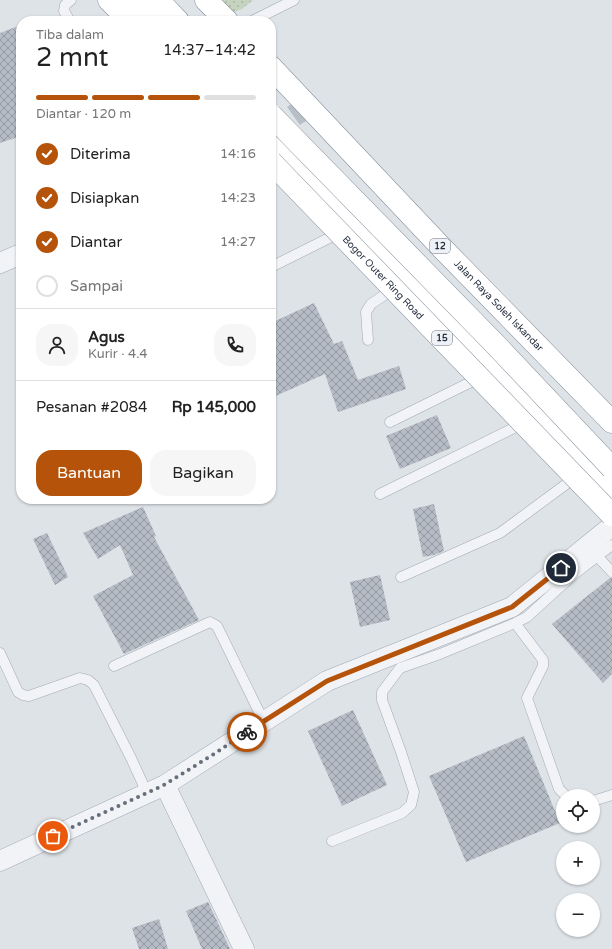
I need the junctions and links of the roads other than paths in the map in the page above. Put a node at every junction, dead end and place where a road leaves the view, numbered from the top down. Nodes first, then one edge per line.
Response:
1 (70, 0) edge
2 (109, 0) edge
3 (132, 0) edge
4 (158, 0) edge
5 (206, 0) edge
6 (290, 1) edge
7 (67, 16) edge
8 (125, 16) edge
9 (148, 16) edge
10 (173, 16) edge
11 (221, 16) edge
12 (262, 16) edge
13 (276, 72) edge
14 (276, 120) edge
15 (276, 145) edge
16 (276, 167) edge
17 (353, 226) junction
18 (16, 256) edge
19 (0, 262) edge
20 (276, 264) edge
21 (405, 282) junction
22 (368, 340) dead end
23 (493, 371) junction
24 (537, 416) junction
25 (390, 422) dead end
26 (612, 422) edge
27 (585, 465) junction
28 (612, 468) edge
29 (612, 493) edge
30 (380, 494) dead end
31 (612, 515) edge
32 (612, 526) edge
33 (612, 545) edge
34 (597, 556) junction
35 (612, 572) edge
36 (401, 577) dead end
37 (515, 623) junction
38 (0, 653) edge
39 (114, 666) dead end
40 (263, 720) junction
41 (164, 785) junction
42 (559, 789) edge
43 (146, 793) junction
44 (612, 795) edge
45 (600, 799) edge
46 (332, 841) dead end
47 (0, 861) edge
48 (244, 949) edge

1 - 7 lane
2 - 8 highway
3 - 9 highway
4 - 10 highway
5 - 11 highway
6 - 12 lane
13 - 26 highway, Jalan Raya Soleh Iskandar / 12
14 - 28 highway, bridge
15 - 17 highway
16 - 31 highway, Bogor Outer Ring Road / 15, bridge
17 - 20 lane
17 - 21 highway
18 - 19 street
21 - 22 lane
21 - 23 highway
23 - 24 highway
23 - 25 lane
24 - 27 highway
24 - 30 lane
27 - 29 highway
27 - 36 lane
32 - 40 street
33 - 34 lane
34 - 35 lane
34 - 37 lane
37 - 42 lane
37 - 46 lane
38 - 43 lane
39 - 40 lane
40 - 41 street
41 - 43 street
41 - 48 street
43 - 47 street
44 - 45 lane

